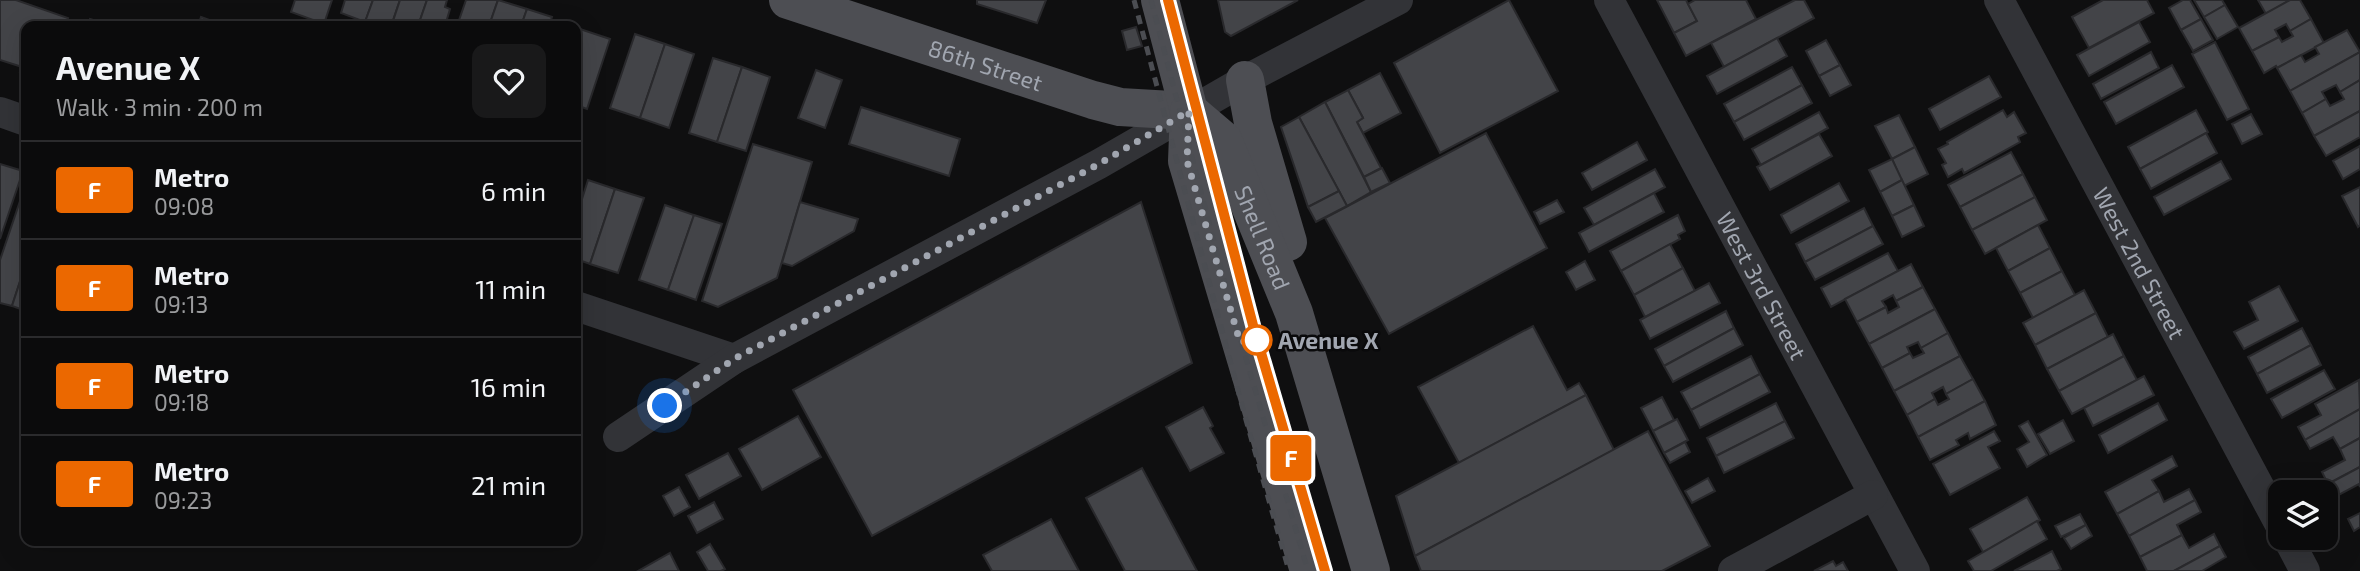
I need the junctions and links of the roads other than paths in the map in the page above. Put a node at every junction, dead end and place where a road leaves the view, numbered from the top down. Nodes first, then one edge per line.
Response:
1 (788, 0) edge
2 (1160, 0) edge
3 (1398, 0) edge
4 (1609, 0) edge
5 (1999, 0) edge
6 (1245, 80) junction
7 (1189, 111) junction
8 (0, 112) edge
9 (21, 119) edge
10 (581, 308) edge
11 (1294, 313) junction
12 (734, 359) junction
13 (618, 437) dead end
14 (1874, 495) junction
15 (2268, 503) edge
16 (2294, 550) edge
17 (1309, 571) edge
18 (1371, 571) edge
19 (1733, 571) edge
20 (1915, 571) edge
21 (2305, 571) edge

1 - 7 main road, 86th Street
2 - 7 main road
3 - 6 street
4 - 14 street, West 3rd Street
5 - 15 street, West 2nd Street
6 - 7 street
6 - 11 main road, Shell Road
7 - 11 main road, Shell Road
7 - 12 street
7 - 17 main road, Shell Road
8 - 9 street
10 - 12 street
11 - 18 main road, Shell Road
12 - 13 street
14 - 19 street
14 - 20 street, West 3rd Street
16 - 21 street

